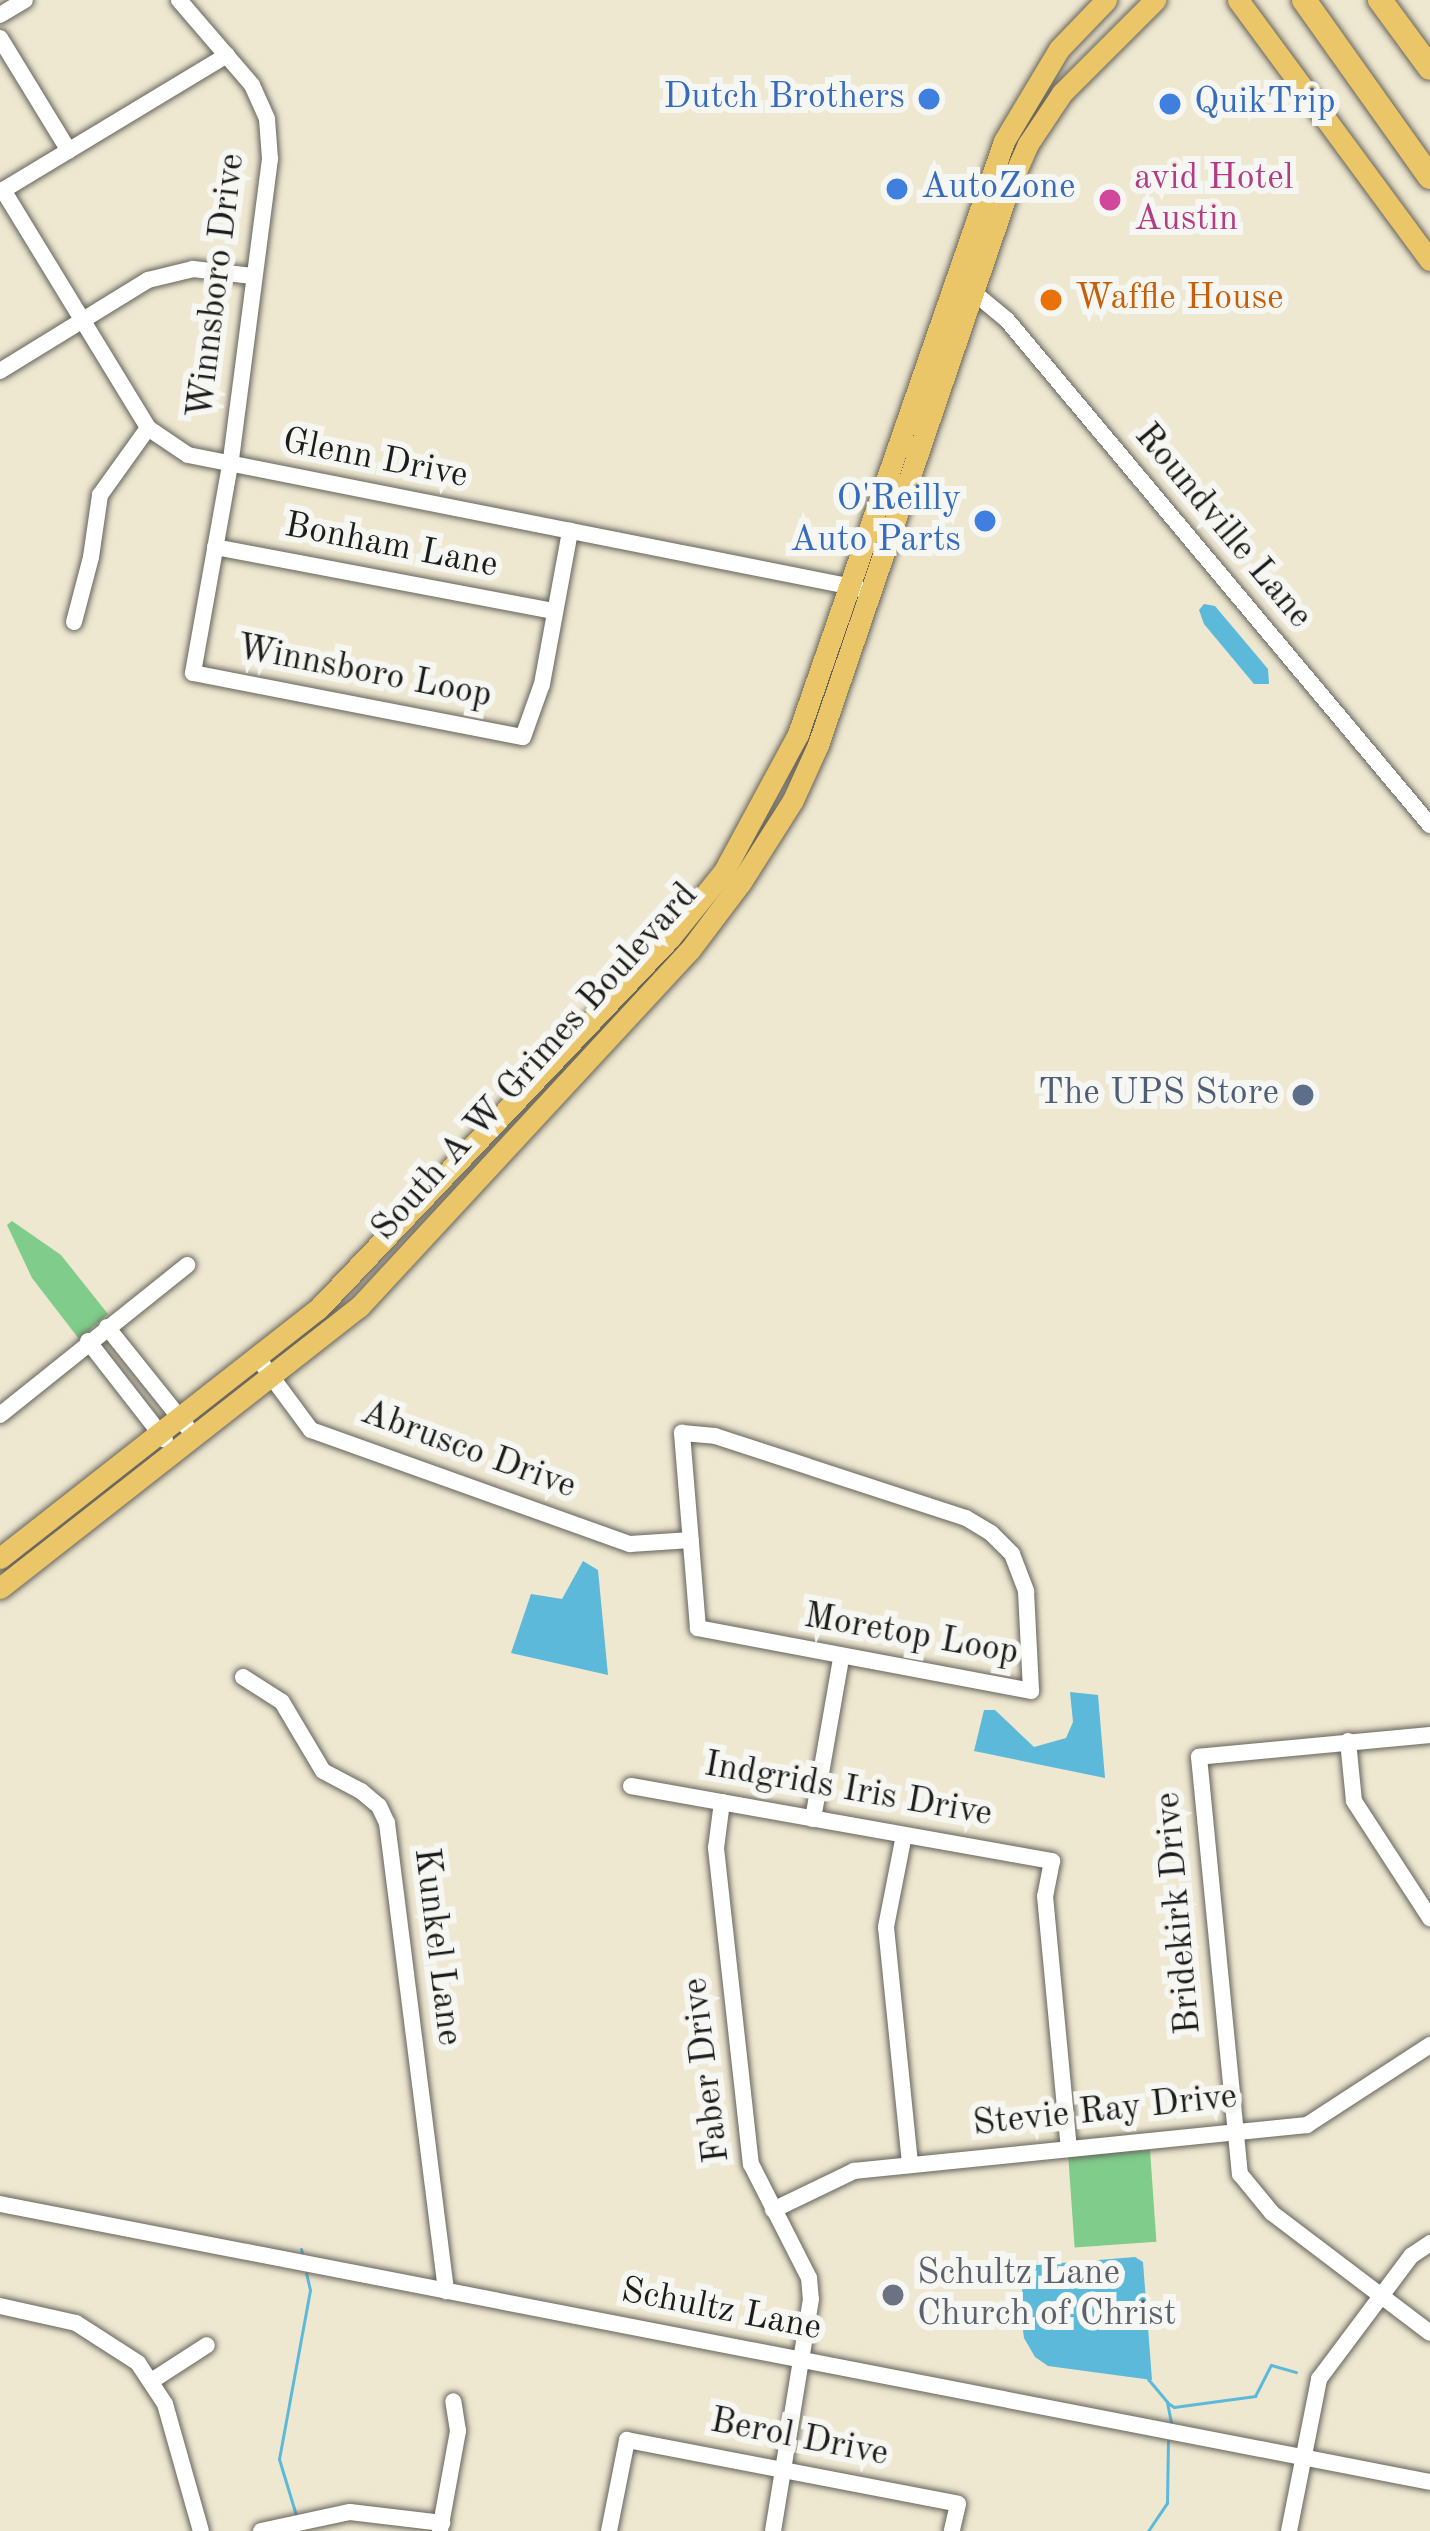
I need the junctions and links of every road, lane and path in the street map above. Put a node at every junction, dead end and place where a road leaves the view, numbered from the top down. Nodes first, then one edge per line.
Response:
1 (25, 0) edge
2 (179, 0) edge
3 (1155, 0) edge
4 (1238, 0) edge
5 (1247, 0) edge
6 (1304, 0) edge
7 (1380, 0) edge
8 (1103, 3) edge
9 (0, 15) edge
10 (1255, 22) junction
11 (0, 38) edge
12 (227, 55) junction
13 (1430, 68) edge
14 (1062, 93) junction
15 (69, 151) junction
16 (1430, 177) edge
17 (2, 191) edge
18 (1430, 260) edge
19 (254, 276) junction
20 (965, 286) junction
21 (83, 320) junction
22 (0, 370) edge
23 (148, 428) junction
24 (230, 465) junction
25 (570, 531) junction
26 (215, 547) junction
27 (860, 588) junction
28 (554, 611) junction
29 (74, 622) dead end
30 (1430, 825) edge
31 (732, 876) junction
32 (614, 996) junction
33 (632, 1012) junction
34 (400, 1222) junction
35 (187, 1265) dead end
36 (394, 1270) junction
37 (107, 1327) junction
38 (88, 1341) junction
39 (257, 1357) junction
40 (273, 1377) junction
41 (0, 1415) edge
42 (180, 1418) junction
43 (160, 1433) junction
44 (195, 1437) junction
45 (175, 1453) junction
46 (691, 1540) junction
47 (22, 1541) junction
48 (0, 1558) edge
49 (36, 1560) junction
50 (0, 1588) edge
51 (841, 1658) junction
52 (243, 1677) dead end
53 (1430, 1735) edge
54 (1348, 1741) junction
55 (632, 1786) dead end
56 (722, 1802) junction
57 (813, 1819) junction
58 (904, 1835) junction
59 (1430, 1918) edge
60 (1430, 2045) edge
61 (1232, 2132) junction
62 (1070, 2149) junction
63 (910, 2164) junction
64 (0, 2204) edge
65 (772, 2210) junction
66 (1430, 2242) edge
67 (446, 2290) junction
68 (1380, 2296) junction
69 (0, 2306) edge
70 (1430, 2332) edge
71 (206, 2344) dead end
72 (802, 2360) junction
73 (153, 2380) junction
74 (454, 2401) dead end
75 (1302, 2458) junction
76 (785, 2468) junction
77 (1430, 2482) edge
78 (441, 2527) edge
79 (201, 2531) edge
80 (260, 2531) edge
81 (610, 2531) edge
82 (773, 2531) edge
83 (952, 2531) edge
84 (1289, 2531) edge

1 - 9 street
2 - 12 street, Winnsboro Drive
3 - 14 main road, South A W Grimes Boulevard
4 - 10 main road
5 - 10 main road
6 - 16 highway
7 - 13 highway
8 - 14 main road
8 - 20 main road, South A W Grimes Boulevard
10 - 18 main road
11 - 15 street
12 - 15 street
12 - 19 street, Winnsboro Drive
14 - 20 main road, South A W Grimes Boulevard
15 - 17 street
17 - 21 street, Glenn Drive
19 - 21 street
19 - 24 street, Winnsboro Drive
20 - 27 main road, South A W Grimes Boulevard
20 - 30 street, Roundville Lane
21 - 22 street
21 - 23 street, Glenn Drive
23 - 24 street, Glenn Drive
23 - 29 street
24 - 25 street, Glenn Drive
24 - 26 street, Winnsboro Loop
25 - 27 street, Glenn Drive
25 - 28 street, Winnsboro Loop
26 - 28 street, Bonham Lane
26 - 28 street, Winnsboro Loop
27 - 31 main road, South A W Grimes Boulevard
31 - 32 main road, South A W Grimes Boulevard
31 - 33 main road, South A W Grimes Boulevard
32 - 33 main road
32 - 34 main road, South A W Grimes Boulevard
33 - 36 main road, South A W Grimes Boulevard
34 - 36 main road
34 - 39 main road, South A W Grimes Boulevard
35 - 37 street
36 - 40 main road, South A W Grimes Boulevard
37 - 38 street
37 - 42 street
38 - 41 street
38 - 43 street
39 - 40 street, Abrusco Drive
39 - 42 main road, South A W Grimes Boulevard
40 - 44 main road, South A W Grimes Boulevard
40 - 46 street, Abrusco Drive
42 - 43 main road, South A W Grimes Boulevard
42 - 44 street
43 - 45 street
43 - 47 main road, South A W Grimes Boulevard
44 - 45 main road, South A W Grimes Boulevard
45 - 49 main road, South A W Grimes Boulevard
46 - 51 street, Moretop Loop
46 - 51 street, Moretop Loop
47 - 48 main road, South A W Grimes Boulevard
47 - 49 main road
49 - 50 main road, South A W Grimes Boulevard
51 - 57 street
52 - 67 street, Kunkel Lane
53 - 54 street
54 - 59 street
54 - 61 street, Bridekirk Drive
55 - 56 street, Indgrids Iris Drive
56 - 57 street, Indgrids Iris Drive
56 - 65 street, Faber Drive
57 - 58 street, Indgrids Iris Drive
58 - 62 street, Indgrids Iris Drive
58 - 63 street
60 - 61 street, Stevie Ray Drive
61 - 62 street, Stevie Ray Drive
61 - 68 street, Bridekirk Drive
62 - 63 street, Stevie Ray Drive
63 - 65 street, Stevie Ray Drive
64 - 67 street, Schultz Lane
65 - 72 street, Faber Drive
66 - 68 street
67 - 72 street, Schultz Lane
68 - 70 street, Bridekirk Drive
68 - 75 street
69 - 73 street
71 - 73 street
72 - 75 street, Schultz Lane
72 - 76 street, Faber Drive
73 - 79 street
74 - 78 street
75 - 77 street, Schultz Lane
75 - 84 street
76 - 81 street, Berol Drive
76 - 82 street, Faber Drive
76 - 83 street, Berol Drive
78 - 80 street

